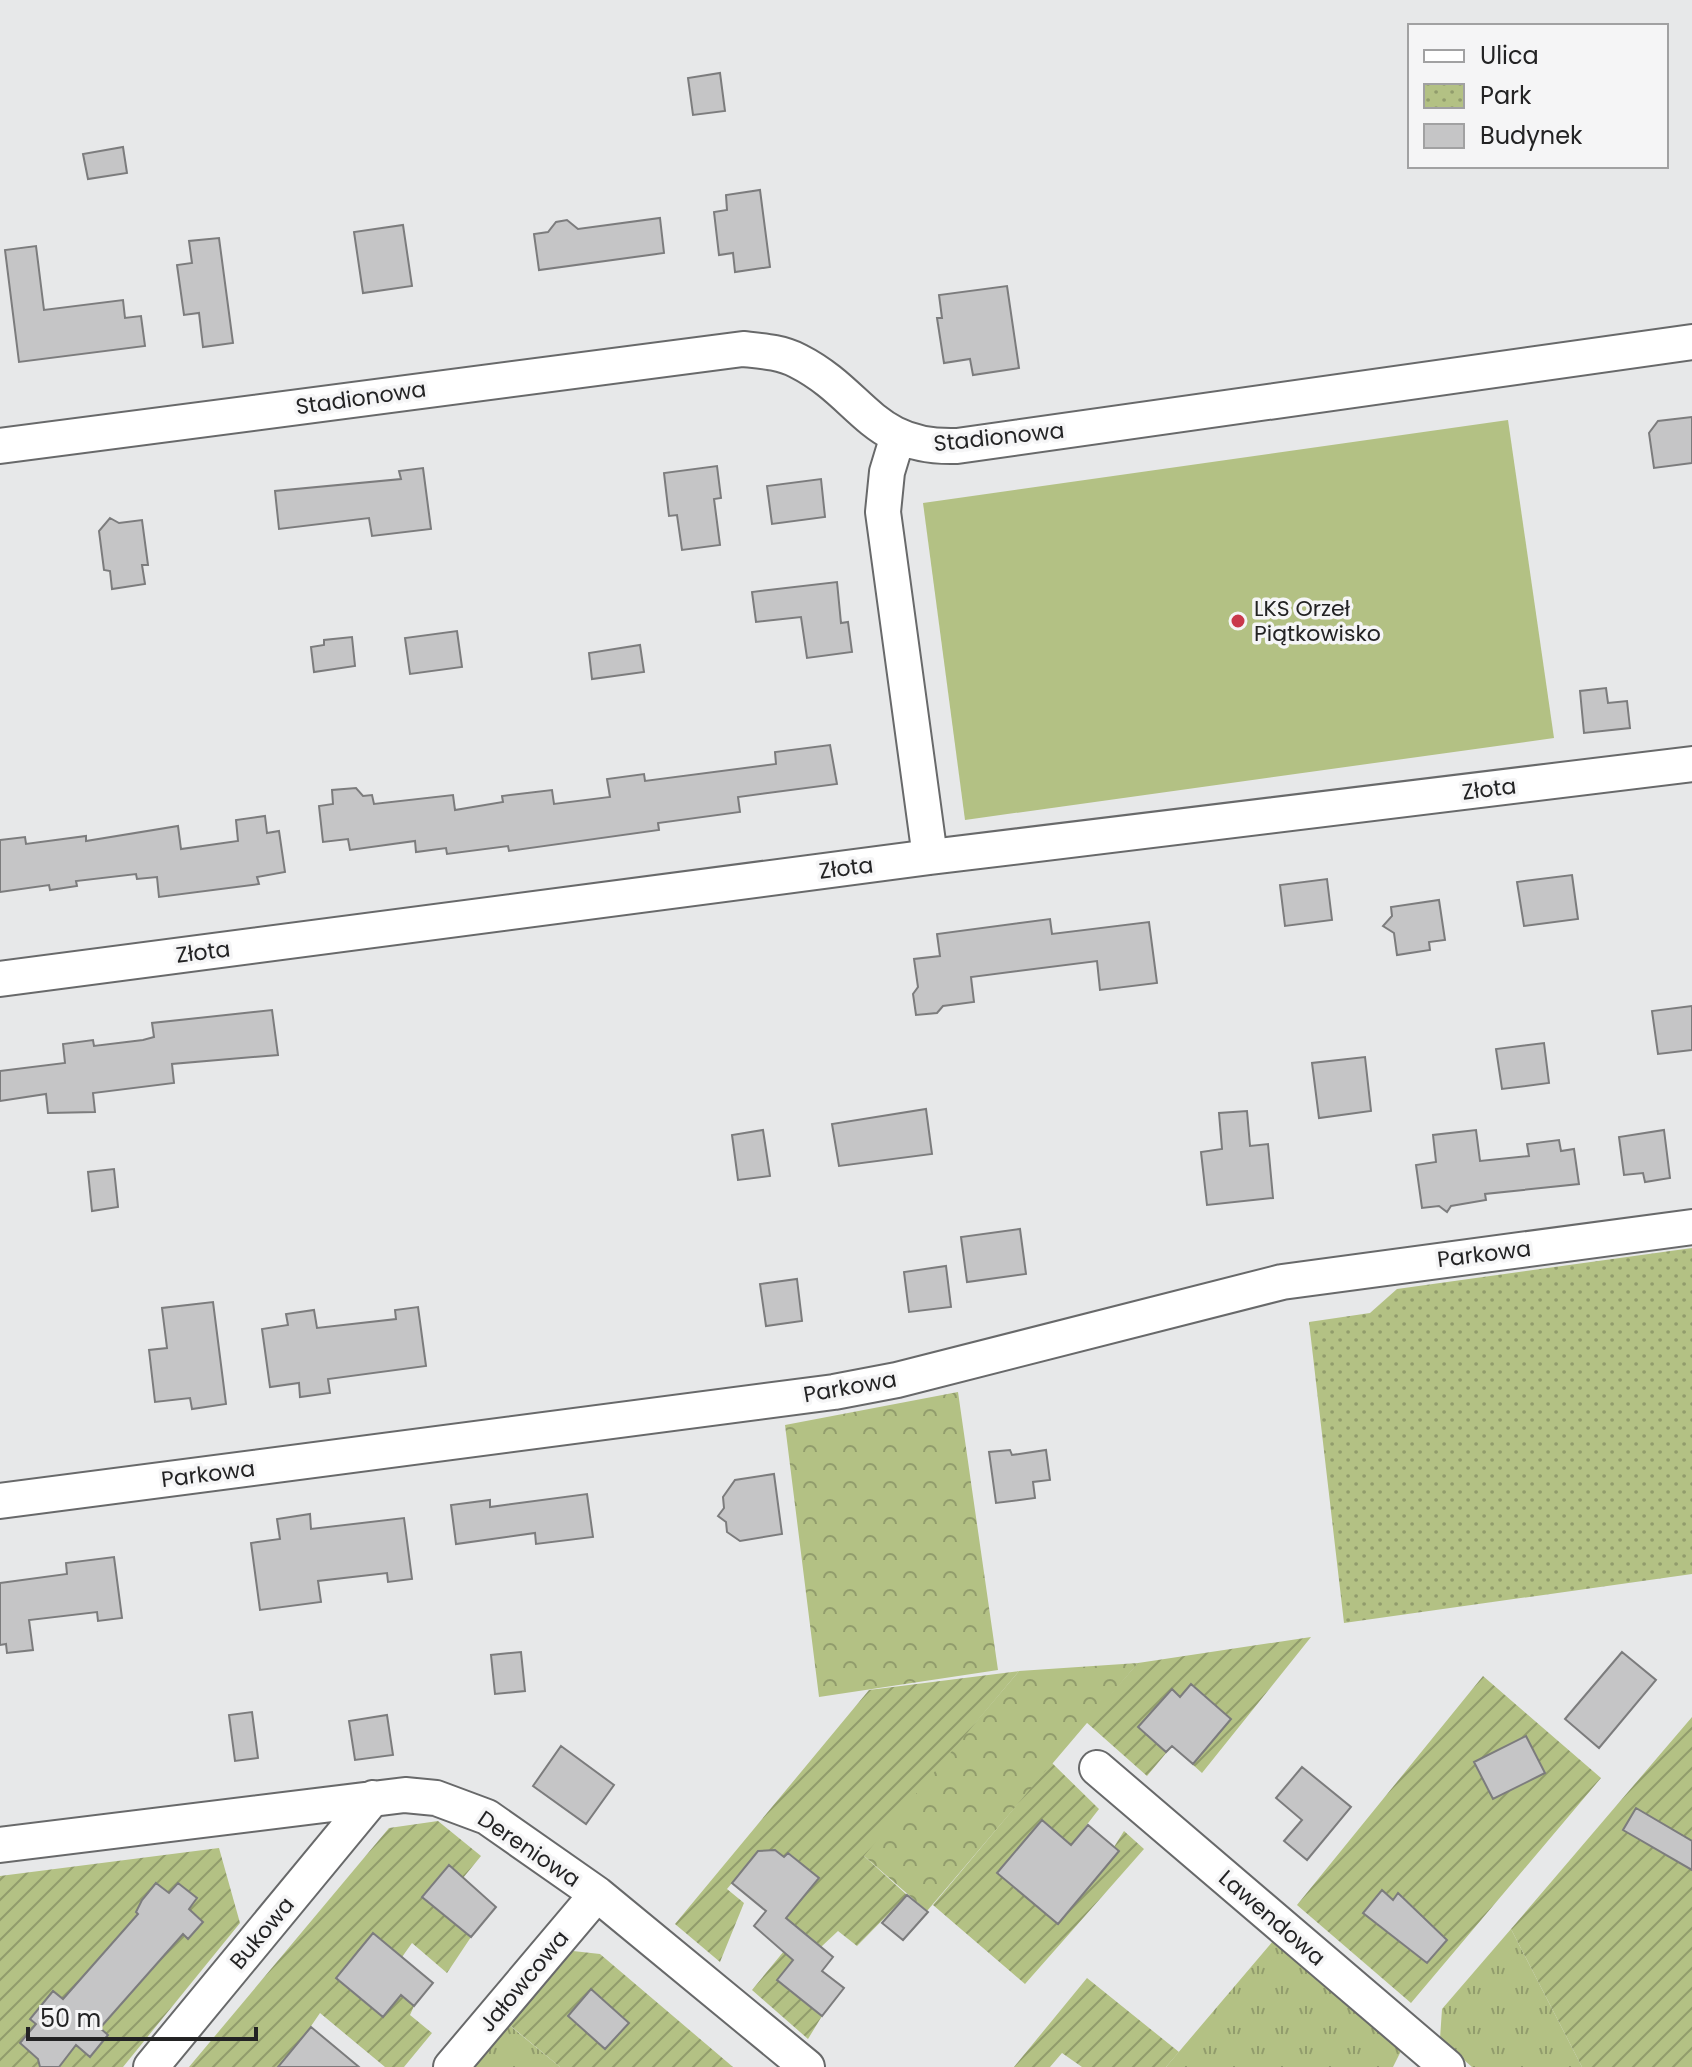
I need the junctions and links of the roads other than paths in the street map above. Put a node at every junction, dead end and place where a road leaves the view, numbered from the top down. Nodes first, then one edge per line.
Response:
1 (1692, 342) edge
2 (897, 439) junction
3 (0, 446) edge
4 (1692, 764) edge
5 (930, 857) junction
6 (0, 979) edge
7 (1692, 1227) edge
8 (0, 1501) edge
9 (1097, 1768) dead end
10 (373, 1798) junction
11 (0, 1845) edge
12 (597, 1894) junction
13 (804, 2066) edge
14 (151, 2067) edge
15 (451, 2067) edge
16 (1447, 2067) edge

1 - 2 street, Stadionowa
2 - 3 street, Stadionowa
2 - 5 street
4 - 5 street, Złota
5 - 6 street, Złota
7 - 8 street, Parkowa
9 - 16 street, Lawendowa
10 - 11 street, Dereniowa
10 - 12 street, Dereniowa
10 - 14 street, Bukowa
12 - 13 street, Dereniowa
12 - 15 street, Jałowcowa

